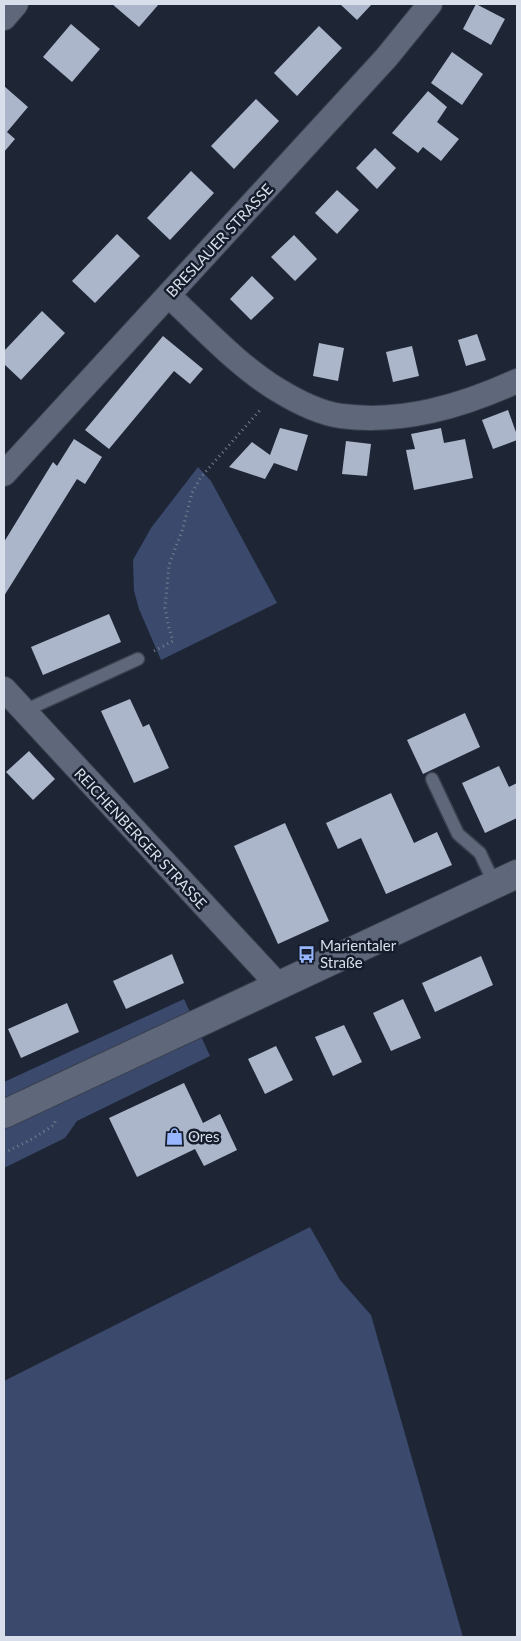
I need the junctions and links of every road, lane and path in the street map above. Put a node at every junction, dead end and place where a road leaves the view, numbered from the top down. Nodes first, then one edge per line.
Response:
1 (16, 4) edge
2 (430, 4) edge
3 (4, 18) edge
4 (169, 296) junction
5 (517, 381) edge
6 (277, 389) junction
7 (4, 474) edge
8 (138, 659) joint
9 (4, 689) edge
10 (24, 711) junction
11 (432, 778) dead end
12 (506, 879) edge
13 (279, 986) junction
14 (4, 1114) edge

1 - 3 street
2 - 4 street, BRESLAUER STRASSE
4 - 6 street
4 - 7 street, BRESLAUER STRASSE
5 - 6 street
6 - 8 path
8 - 10 lane
9 - 10 street, REICHENBERGER STRASSE
10 - 13 street, REICHENBERGER STRASSE
11 - 12 lane
12 - 13 main road
13 - 14 main road

